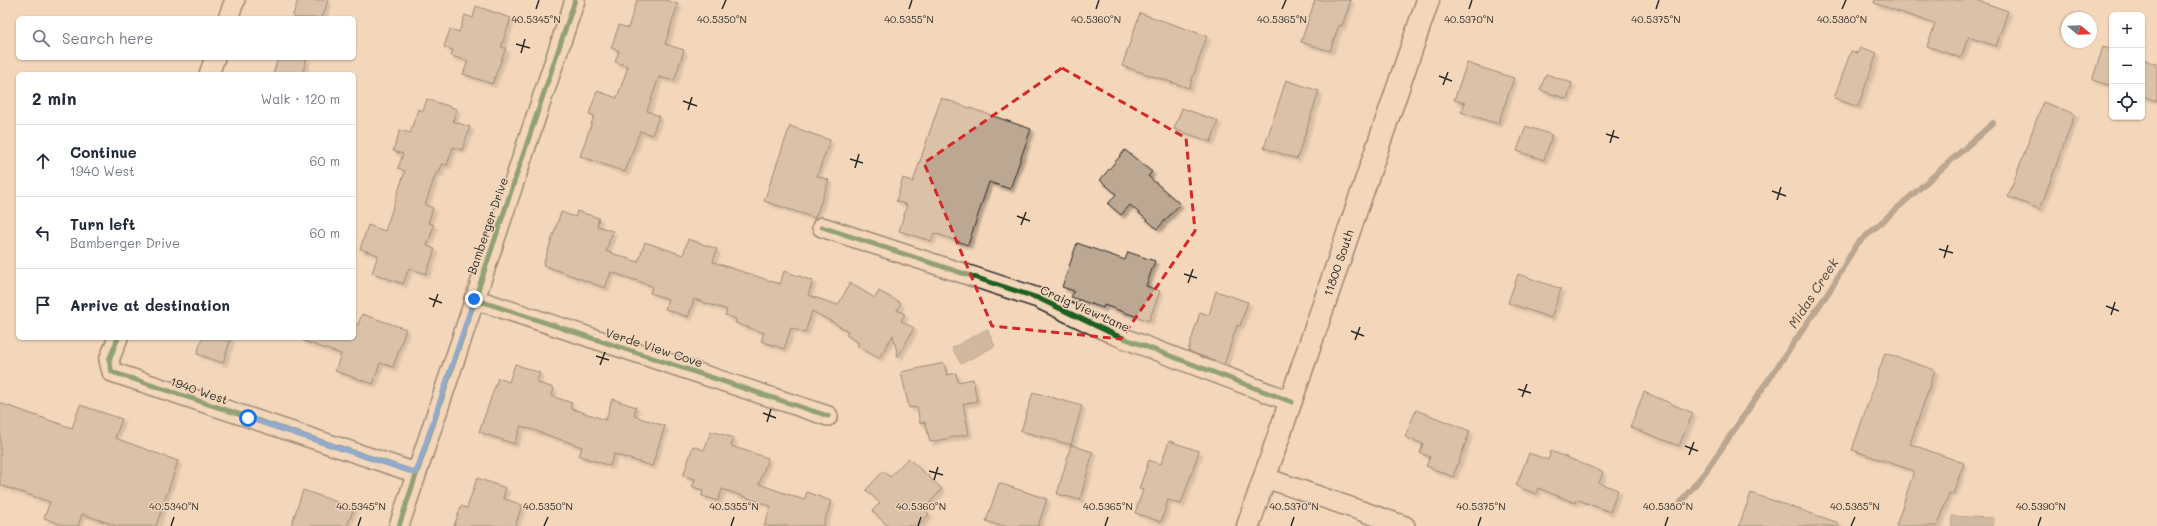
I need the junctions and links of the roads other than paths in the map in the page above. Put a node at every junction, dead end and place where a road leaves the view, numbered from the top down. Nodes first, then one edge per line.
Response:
1 (235, 0) edge
2 (574, 0) edge
3 (1428, 0) edge
4 (229, 16) edge
5 (214, 60) edge
6 (210, 72) edge
7 (822, 228) dead end
8 (474, 299) junction
9 (117, 340) edge
10 (1292, 402) junction
11 (828, 416) dead end
12 (416, 473) junction
13 (1266, 478) junction
14 (399, 526) edge
15 (1248, 526) edge
16 (1405, 526) edge

1 - 4 street
2 - 8 street, Bamberger Drive
3 - 10 main road, 11800 South
5 - 6 street
7 - 10 street, Craig View Lane
8 - 11 street, Verde View Cove
8 - 12 street, Bamberger Drive
9 - 12 street, 1940 West
10 - 13 main road, 11800 South
12 - 14 street, Bamberger Drive
13 - 15 main road, 11800 South
13 - 16 street

